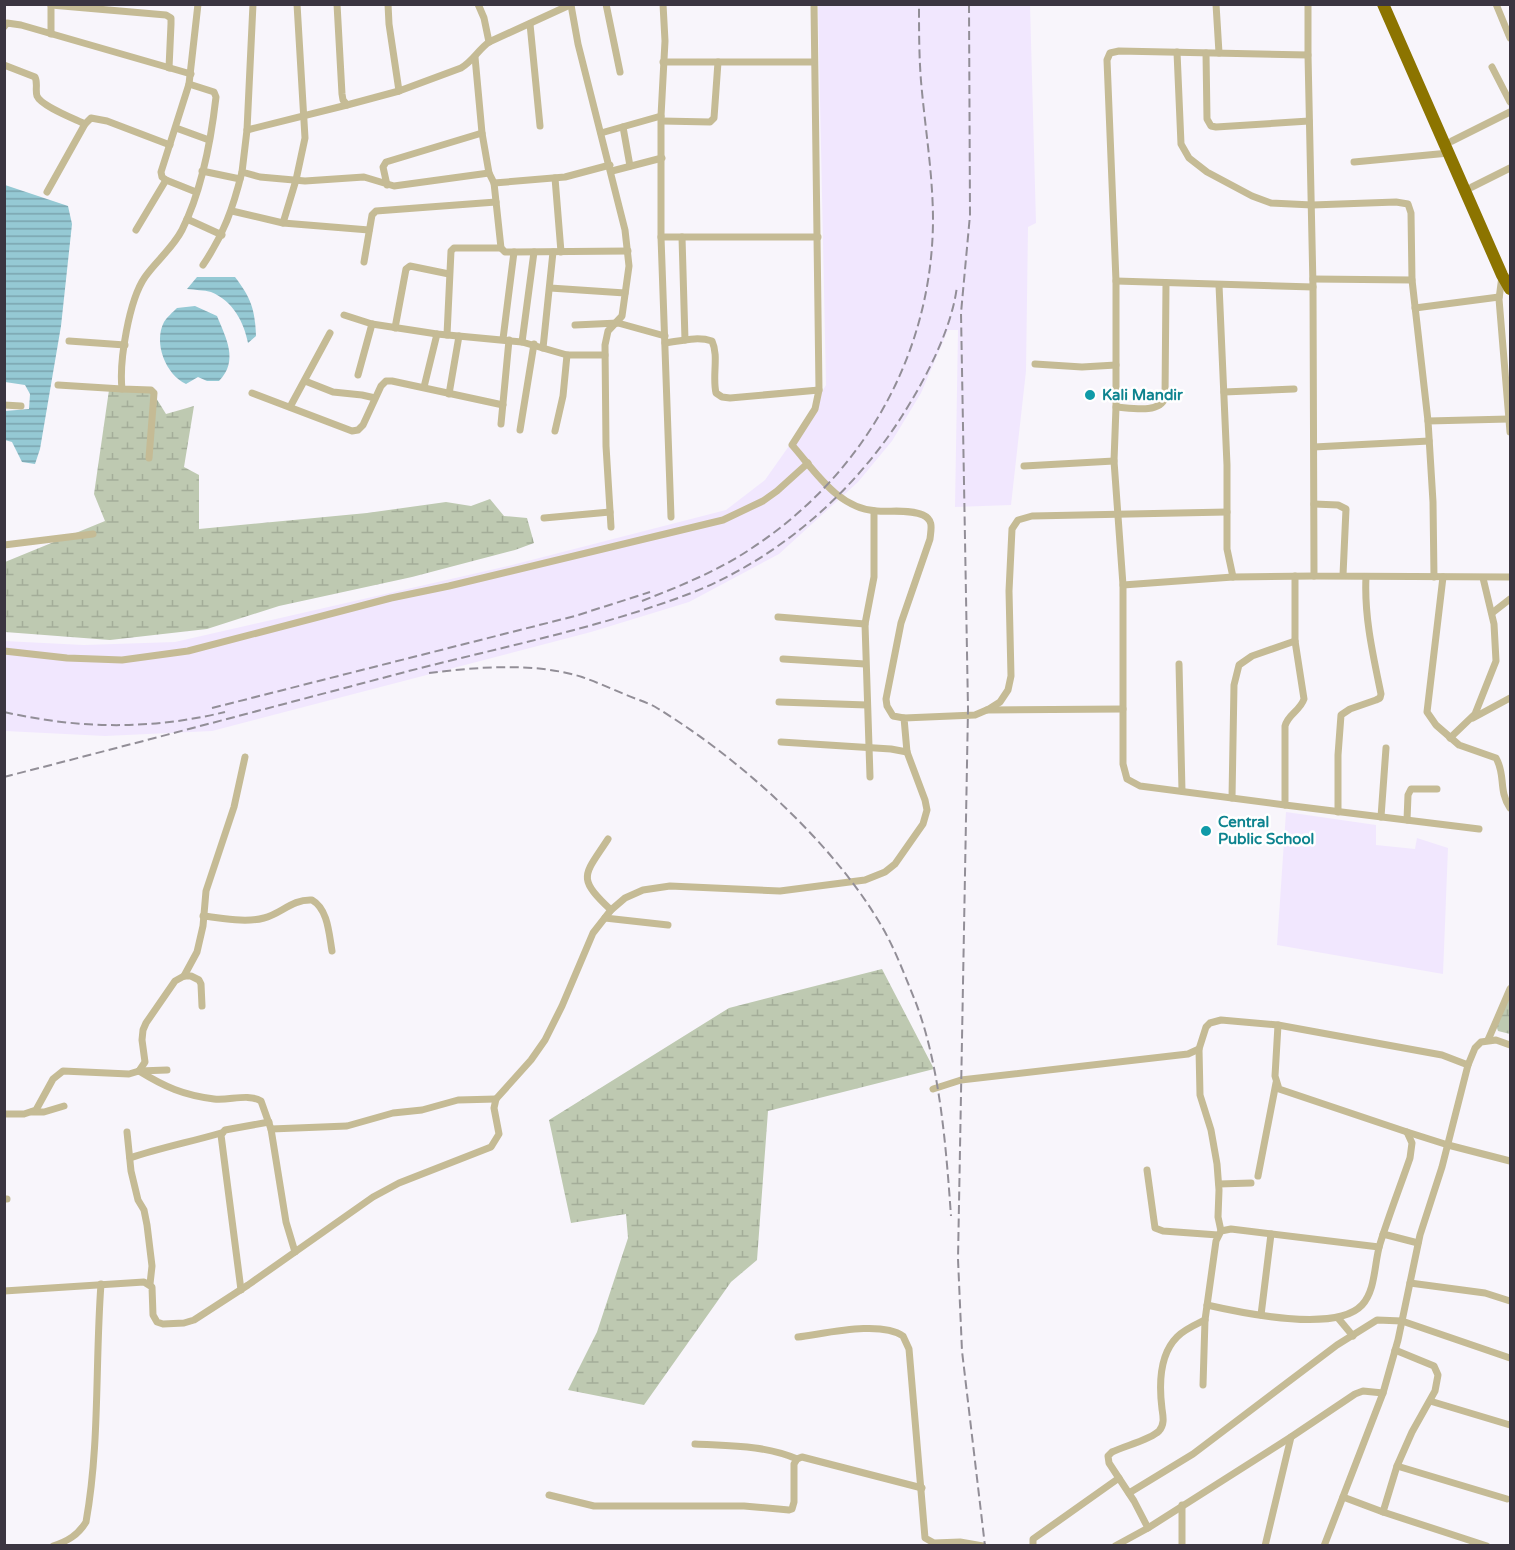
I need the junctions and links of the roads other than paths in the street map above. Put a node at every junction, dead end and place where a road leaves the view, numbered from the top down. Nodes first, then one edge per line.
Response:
1 (198, 4) edge
2 (253, 4) edge
3 (297, 4) edge
4 (338, 4) edge
5 (388, 4) edge
6 (478, 4) edge
7 (606, 4) edge
8 (663, 4) edge
9 (814, 4) edge
10 (1216, 4) edge
11 (1308, 4) edge
12 (1383, 4) edge
13 (1391, 4) edge
14 (1496, 4) edge
15 (51, 5) edge
16 (571, 5) edge
17 (530, 24) junction
18 (4, 27) edge
19 (51, 34) junction
20 (1510, 38) edge
21 (489, 42) junction
22 (1177, 52) junction
23 (1206, 53) junction
24 (1218, 53) junction
25 (1308, 55) junction
26 (475, 57) junction
27 (663, 62) junction
28 (718, 62) junction
29 (813, 62) junction
30 (4, 65) edge
31 (1492, 67) dead end
32 (168, 68) junction
33 (620, 72) dead end
34 (191, 74) junction
35 (189, 84) junction
36 (399, 91) junction
37 (1510, 102) edge
38 (347, 105) junction
39 (1510, 112) edge
40 (304, 116) junction
41 (661, 118) junction
42 (1309, 121) junction
43 (85, 124) junction
44 (540, 126) dead end
45 (623, 127) junction
46 (176, 128) junction
47 (247, 130) junction
48 (482, 133) junction
49 (601, 133) junction
50 (209, 140) junction
51 (170, 145) junction
52 (1450, 147) junction
53 (662, 158) junction
54 (1354, 162) dead end
55 (630, 166) junction
56 (611, 168) junction
57 (1510, 168) edge
58 (202, 171) junction
59 (489, 173) junction
60 (241, 176) junction
61 (555, 178) junction
62 (166, 180) junction
63 (296, 180) junction
64 (494, 183) junction
65 (387, 184) junction
66 (1472, 187) junction
67 (47, 192) dead end
68 (196, 192) junction
69 (496, 202) junction
70 (1312, 205) junction
71 (232, 211) junction
72 (187, 219) junction
73 (283, 223) junction
74 (136, 230) dead end
75 (369, 230) junction
76 (222, 235) junction
77 (661, 237) junction
78 (682, 237) junction
79 (818, 237) junction
80 (501, 248) junction
81 (628, 251) junction
82 (514, 252) junction
83 (534, 252) junction
84 (553, 252) junction
85 (561, 252) junction
86 (364, 262) dead end
87 (203, 265) dead end
88 (449, 274) junction
89 (1506, 275) edge
90 (1412, 280) junction
91 (1116, 281) junction
92 (1166, 283) junction
93 (1313, 283) junction
94 (1219, 285) junction
95 (550, 288) junction
96 (1510, 289) edge
97 (625, 293) junction
98 (1499, 297) junction
99 (1415, 308) junction
100 (344, 315) dead end
101 (618, 323) junction
102 (372, 324) junction
103 (575, 325) dead end
104 (395, 327) junction
105 (330, 333) dead end
106 (437, 334) junction
107 (447, 335) junction
108 (459, 336) junction
109 (506, 340) junction
110 (665, 340) junction
111 (685, 340) junction
112 (69, 341) dead end
113 (522, 342) junction
114 (534, 344) junction
115 (125, 345) junction
116 (543, 348) junction
117 (567, 355) junction
118 (605, 355) junction
119 (1035, 364) dead end
120 (1116, 365) junction
121 (358, 375) dead end
122 (305, 381) junction
123 (58, 385) dead end
124 (424, 387) junction
125 (122, 389) junction
126 (1294, 389) dead end
127 (819, 390) junction
128 (1224, 392) junction
129 (252, 393) dead end
130 (449, 394) junction
131 (1509, 397) edge
132 (375, 398) junction
133 (4, 405) edge
134 (503, 405) junction
135 (21, 406) dead end
136 (290, 407) junction
137 (1116, 407) junction
138 (1509, 419) edge
139 (1428, 421) junction
140 (501, 424) dead end
141 (520, 430) dead end
142 (555, 431) dead end
143 (1510, 432) edge
144 (1429, 441) junction
145 (1314, 447) junction
146 (149, 458) dead end
147 (1114, 461) junction
148 (808, 463) junction
149 (1024, 466) dead end
150 (1314, 504) junction
151 (874, 511) junction
152 (610, 512) junction
153 (1227, 512) junction
154 (1117, 515) junction
155 (671, 517) dead end
156 (544, 518) dead end
157 (611, 527) dead end
158 (93, 534) dead end
159 (4, 545) edge
160 (1343, 575) junction
161 (1295, 576) junction
162 (1314, 576) junction
163 (1233, 577) junction
164 (1366, 577) junction
165 (1434, 577) junction
166 (1510, 577) edge
167 (1442, 579) junction
168 (1485, 584) junction
169 (1123, 585) junction
170 (1510, 599) edge
171 (1492, 613) junction
172 (778, 617) dead end
173 (865, 624) junction
174 (1295, 641) junction
175 (4, 651) edge
176 (783, 659) dead end
177 (866, 664) junction
178 (1179, 664) dead end
179 (1510, 698) edge
180 (779, 702) dead end
181 (867, 705) junction
182 (1123, 709) junction
183 (986, 710) junction
184 (904, 718) junction
185 (1471, 719) junction
186 (1450, 738) junction
187 (781, 742) dead end
188 (1386, 748) dead end
189 (869, 749) junction
190 (907, 752) junction
191 (245, 757) dead end
192 (1510, 775) edge
193 (870, 777) dead end
194 (1502, 780) junction
195 (1437, 789) dead end
196 (1182, 791) junction
197 (1232, 798) junction
198 (1285, 805) junction
199 (1510, 808) edge
200 (1338, 812) junction
201 (1381, 817) junction
202 (1407, 820) junction
203 (1479, 829) dead end
204 (608, 839) dead end
205 (611, 910) junction
206 (203, 916) junction
207 (605, 918) junction
208 (668, 925) dead end
209 (332, 951) dead end
210 (184, 976) junction
211 (1510, 989) edge
212 (202, 1006) dead end
213 (1278, 1025) junction
214 (1488, 1040) junction
215 (1510, 1045) edge
216 (1199, 1049) junction
217 (1468, 1065) junction
218 (167, 1070) dead end
219 (139, 1071) junction
220 (1276, 1083) junction
221 (933, 1089) dead end
222 (496, 1099) junction
223 (64, 1107) dead end
224 (32, 1112) junction
225 (4, 1114) edge
226 (270, 1126) junction
227 (127, 1132) dead end
228 (1407, 1132) junction
229 (221, 1133) junction
230 (1448, 1145) junction
231 (130, 1158) junction
232 (1510, 1161) edge
233 (1148, 1170) dead end
234 (1258, 1176) dead end
235 (1251, 1183) dead end
236 (1219, 1184) junction
237 (1219, 1233) junction
238 (1271, 1234) junction
239 (1383, 1234) junction
240 (1418, 1242) junction
241 (1379, 1247) junction
242 (295, 1252) junction
243 (1410, 1283) junction
244 (100, 1284) junction
245 (150, 1284) junction
246 (241, 1290) junction
247 (4, 1291) edge
248 (1510, 1301) edge
249 (1207, 1305) junction
250 (1261, 1315) junction
251 (1338, 1318) junction
252 (1205, 1320) junction
253 (1402, 1321) junction
254 (1353, 1336) junction
255 (798, 1337) dead end
256 (1395, 1350) junction
257 (1510, 1358) edge
258 (1203, 1385) dead end
259 (1383, 1393) junction
260 (1430, 1401) junction
261 (1510, 1425) edge
262 (1291, 1437) junction
263 (695, 1444) dead end
264 (797, 1459) junction
265 (1397, 1467) junction
266 (1119, 1478) junction
267 (922, 1488) junction
268 (1129, 1493) junction
269 (549, 1494) dead end
270 (1343, 1497) junction
271 (1507, 1499) dead end
272 (1182, 1504) junction
273 (1383, 1512) junction
274 (1148, 1528) junction
275 (1129, 1542) edge
276 (930, 1544) edge
277 (1030, 1544) edge
278 (53, 1545) edge
279 (983, 1545) edge
280 (1115, 1545) edge
281 (1182, 1545) edge
282 (1265, 1545) edge
283 (1324, 1545) edge
284 (1487, 1545) edge

1 - 34 street
2 - 47 street
3 - 40 street
4 - 38 street
5 - 36 street
6 - 21 street
7 - 33 street
8 - 27 street
9 - 29 street
10 - 24 street
11 - 25 street
12 - 52 highway
13 - 52 highway
14 - 20 street
15 - 19 street
15 - 32 street
16 - 17 street
16 - 49 street
17 - 21 street
17 - 44 street
18 - 19 street
19 - 32 street
21 - 26 street
22 - 23 street
22 - 70 street
22 - 91 street
23 - 24 street
23 - 42 street
24 - 25 street
25 - 42 street
26 - 36 street
26 - 48 street
27 - 28 street
27 - 41 street
28 - 29 street
28 - 41 street
29 - 79 street
30 - 43 street
31 - 37 street
32 - 34 street
34 - 35 street
35 - 46 street
35 - 50 street
36 - 38 street
38 - 40 street
39 - 52 street
40 - 47 street
40 - 63 street
41 - 45 street
41 - 53 street
42 - 70 street
43 - 51 street
43 - 67 street
45 - 49 street
45 - 55 street
46 - 50 street
46 - 51 street
47 - 60 street
48 - 59 street
48 - 65 street
49 - 56 street
50 - 58 street
51 - 62 street
52 - 54 street
52 - 66 highway
52 - 89 highway
53 - 55 street
53 - 77 street
55 - 56 street
56 - 61 street
56 - 81 street
57 - 66 street
58 - 60 street
58 - 68 street
59 - 64 street
59 - 65 street
60 - 63 street
60 - 71 street
61 - 64 street
61 - 85 street
62 - 68 street
62 - 74 street
63 - 65 street
63 - 73 street
64 - 69 street
66 - 89 highway
68 - 72 street
69 - 75 street
69 - 80 street
70 - 90 street
70 - 93 street
71 - 73 street
71 - 76 street
72 - 76 street
72 - 115 street
73 - 75 street
75 - 86 street
76 - 87 street
77 - 78 street
77 - 110 street
78 - 79 street
78 - 111 street
79 - 127 street
80 - 82 street
80 - 88 street
81 - 85 street
81 - 97 street
82 - 83 street
82 - 109 street
83 - 84 street
83 - 113 street
84 - 85 street
84 - 95 street
88 - 104 street
88 - 107 street
89 - 96 highway
89 - 98 street
90 - 93 street
90 - 99 street
91 - 92 street
91 - 120 street
92 - 94 street
92 - 137 street
93 - 94 street
93 - 145 street
94 - 128 street
95 - 97 street
95 - 116 street
97 - 101 street
98 - 99 street
98 - 131 street
99 - 139 street
100 - 102 street
101 - 103 street
101 - 110 street
101 - 118 street
102 - 104 street
102 - 121 street
104 - 106 street
105 - 122 street
106 - 107 street
106 - 124 street
107 - 108 street
108 - 109 street
108 - 130 street
109 - 113 street
109 - 134 street
110 - 111 street
110 - 155 street
111 - 127 street
112 - 115 street
113 - 114 street
114 - 116 street
114 - 141 street
115 - 125 street
116 - 117 street
117 - 118 street
117 - 142 street
118 - 152 street
119 - 120 street
120 - 137 street
122 - 132 street
122 - 136 street
123 - 125 street
124 - 130 street
124 - 132 street
125 - 146 street
126 - 128 street
127 - 148 street
128 - 153 street
129 - 136 street
130 - 134 street
131 - 138 street
132 - 136 street
133 - 135 street
134 - 140 street
137 - 147 street
138 - 139 street
138 - 143 street
139 - 144 street
144 - 145 street
144 - 165 street
145 - 150 street
147 - 149 street
147 - 154 street
148 - 151 street
148 - 175 street
150 - 160 street
150 - 162 street
151 - 173 street
151 - 184 street
152 - 156 street
152 - 157 street
153 - 154 street
153 - 163 street
154 - 169 street
154 - 183 street
158 - 159 street
160 - 162 street
160 - 164 street
161 - 162 street
161 - 163 street
161 - 174 street
163 - 169 street
164 - 165 street
164 - 200 street
165 - 167 street
166 - 168 street
167 - 168 street
167 - 186 street
168 - 171 street
169 - 182 street
170 - 171 street
171 - 185 street
172 - 173 street
173 - 177 street
174 - 197 street
174 - 198 street
176 - 177 street
177 - 181 street
178 - 196 street
179 - 185 street
180 - 181 street
181 - 189 street
182 - 183 street
182 - 196 street
183 - 184 street
184 - 190 street
185 - 186 street
186 - 194 street
187 - 189 street
188 - 201 street
189 - 190 street
189 - 193 street
190 - 205 street
191 - 206 street
192 - 194 street
194 - 199 street
195 - 202 street
196 - 197 street
197 - 198 street
198 - 200 street
200 - 201 street
201 - 202 street
202 - 203 street
204 - 205 street
205 - 207 street
206 - 209 street
206 - 210 street
207 - 208 street
207 - 222 street
210 - 212 street
210 - 219 street
211 - 214 street
213 - 216 street
213 - 217 street
213 - 220 street
214 - 215 street
214 - 217 street
216 - 221 street
216 - 236 street
217 - 230 street
218 - 219 street
219 - 224 street
219 - 226 street
220 - 228 street
220 - 234 street
222 - 226 street
222 - 242 street
223 - 224 street
224 - 225 street
226 - 229 street
226 - 242 street
227 - 231 street
228 - 230 street
228 - 239 street
229 - 231 street
229 - 246 street
230 - 232 street
230 - 240 street
231 - 245 street
233 - 237 street
235 - 236 street
236 - 237 street
237 - 238 street
237 - 249 street
238 - 241 street
238 - 250 street
239 - 240 street
239 - 241 street
240 - 243 street
241 - 251 street
242 - 246 street
243 - 248 street
243 - 253 street
244 - 245 street
244 - 247 street
244 - 278 street
245 - 246 street
249 - 250 street
249 - 252 street
250 - 251 street
251 - 254 street
252 - 258 street
252 - 266 street
253 - 254 street
253 - 256 street
253 - 257 street
254 - 268 street
255 - 267 street
256 - 259 street
256 - 260 street
259 - 262 street
259 - 270 street
260 - 261 street
260 - 265 street
262 - 272 street
262 - 282 street
263 - 264 street
264 - 267 street
264 - 269 street
265 - 271 street
265 - 273 street
266 - 268 street
266 - 277 street
267 - 276 street
268 - 274 street
270 - 273 street
270 - 283 street
272 - 274 street
272 - 281 street
273 - 284 street
274 - 275 street
275 - 280 street
276 - 279 street

